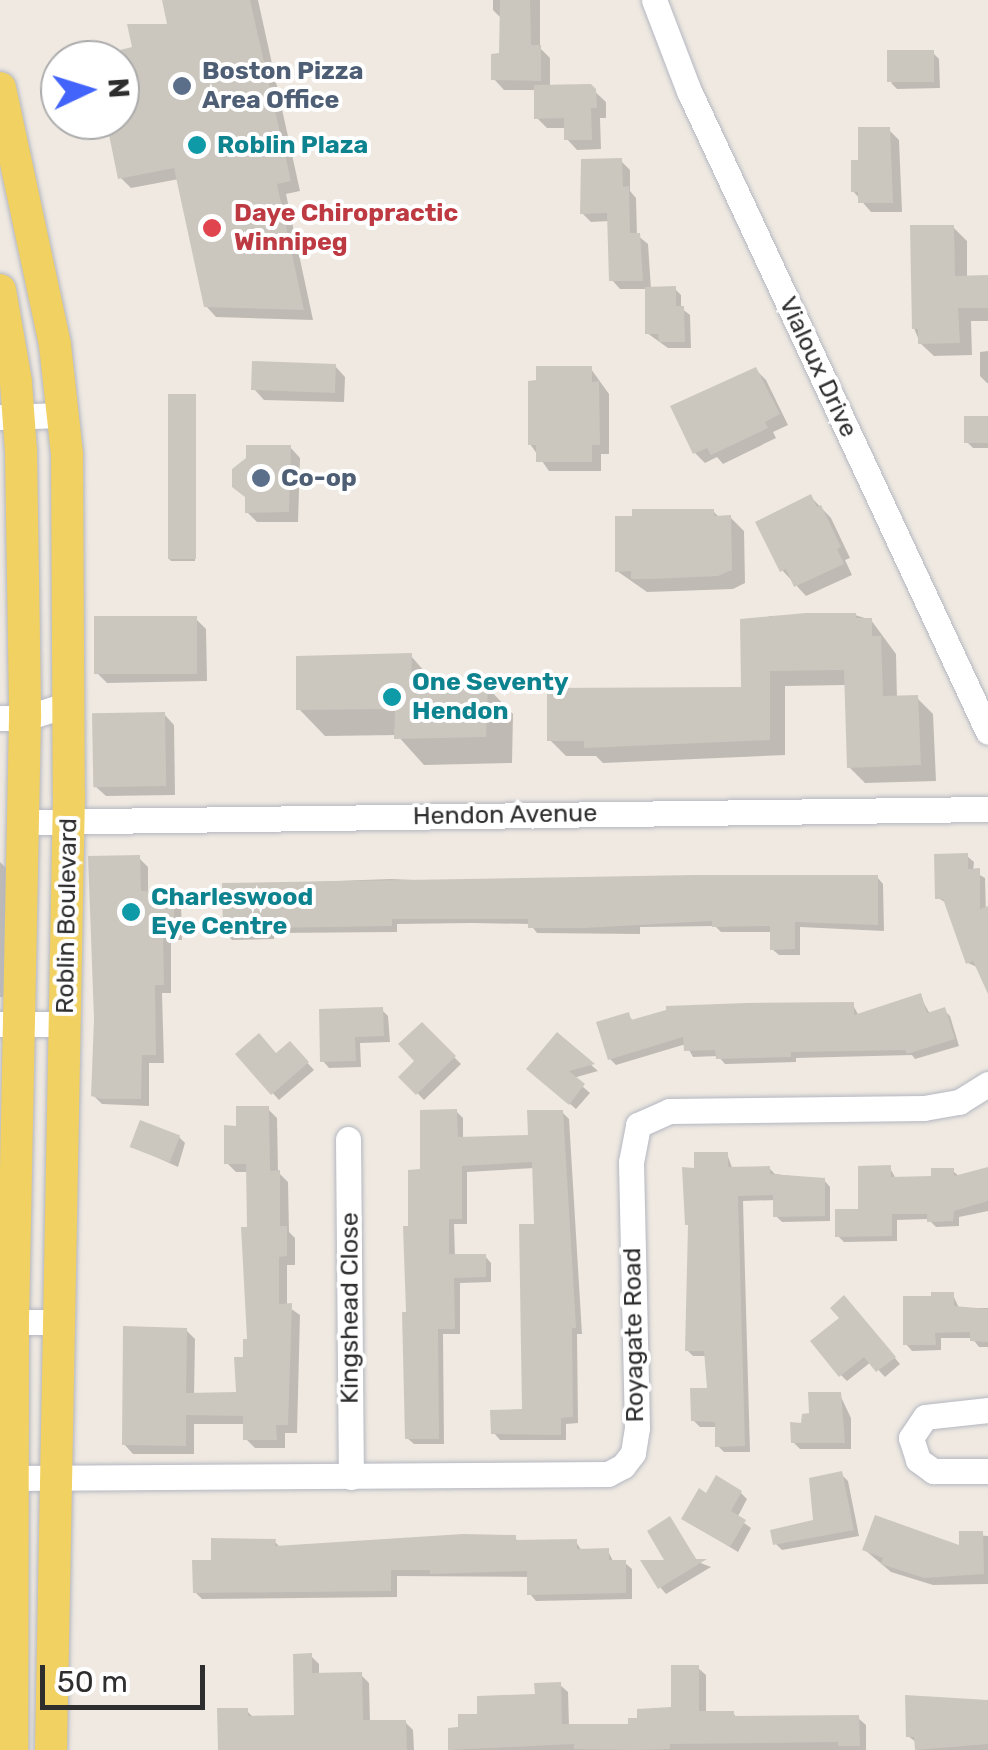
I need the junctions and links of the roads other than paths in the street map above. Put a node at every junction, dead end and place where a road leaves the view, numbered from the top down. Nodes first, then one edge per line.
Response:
1 (654, 0) edge
2 (0, 88) edge
3 (8, 172) edge
4 (0, 290) edge
5 (64, 415) junction
6 (9, 417) edge
7 (66, 704) junction
8 (12, 718) edge
9 (988, 732) edge
10 (988, 809) edge
11 (69, 821) junction
12 (21, 822) junction
13 (9, 1024) edge
14 (64, 1024) junction
15 (988, 1084) edge
16 (348, 1139) dead end
17 (6, 1322) edge
18 (57, 1322) junction
19 (988, 1410) edge
20 (988, 1471) edge
21 (351, 1477) junction
22 (12, 1478) junction
23 (54, 1478) junction
24 (6, 1621) edge
25 (52, 1621) junction
26 (12, 1750) edge
27 (50, 1750) edge

1 - 9 street, Vialoux Drive
2 - 3 main road, Roblin Boulevard
3 - 5 main road, Roblin Boulevard
4 - 6 main road, Roblin Boulevard
5 - 6 street
5 - 7 main road, Roblin Boulevard
6 - 8 main road, Roblin Boulevard
7 - 8 street
7 - 11 main road, Roblin Boulevard
8 - 12 main road, Roblin Boulevard
10 - 11 street, Hendon Avenue
11 - 12 street, Hendon Avenue
11 - 14 main road, Roblin Boulevard
12 - 13 main road, Roblin Boulevard
13 - 14 street
13 - 17 main road, Roblin Boulevard
14 - 18 main road, Roblin Boulevard
15 - 21 street, Royagate Road
16 - 21 street, Kingshead Close
17 - 18 street
17 - 22 main road, Roblin Boulevard
18 - 23 main road, Roblin Boulevard
19 - 20 street
21 - 23 street, Royagate Road
22 - 23 street, Royagate Road
22 - 24 main road, Roblin Boulevard
23 - 25 main road, Roblin Boulevard
24 - 25 street
24 - 26 main road, Roblin Boulevard
25 - 27 main road, Roblin Boulevard

